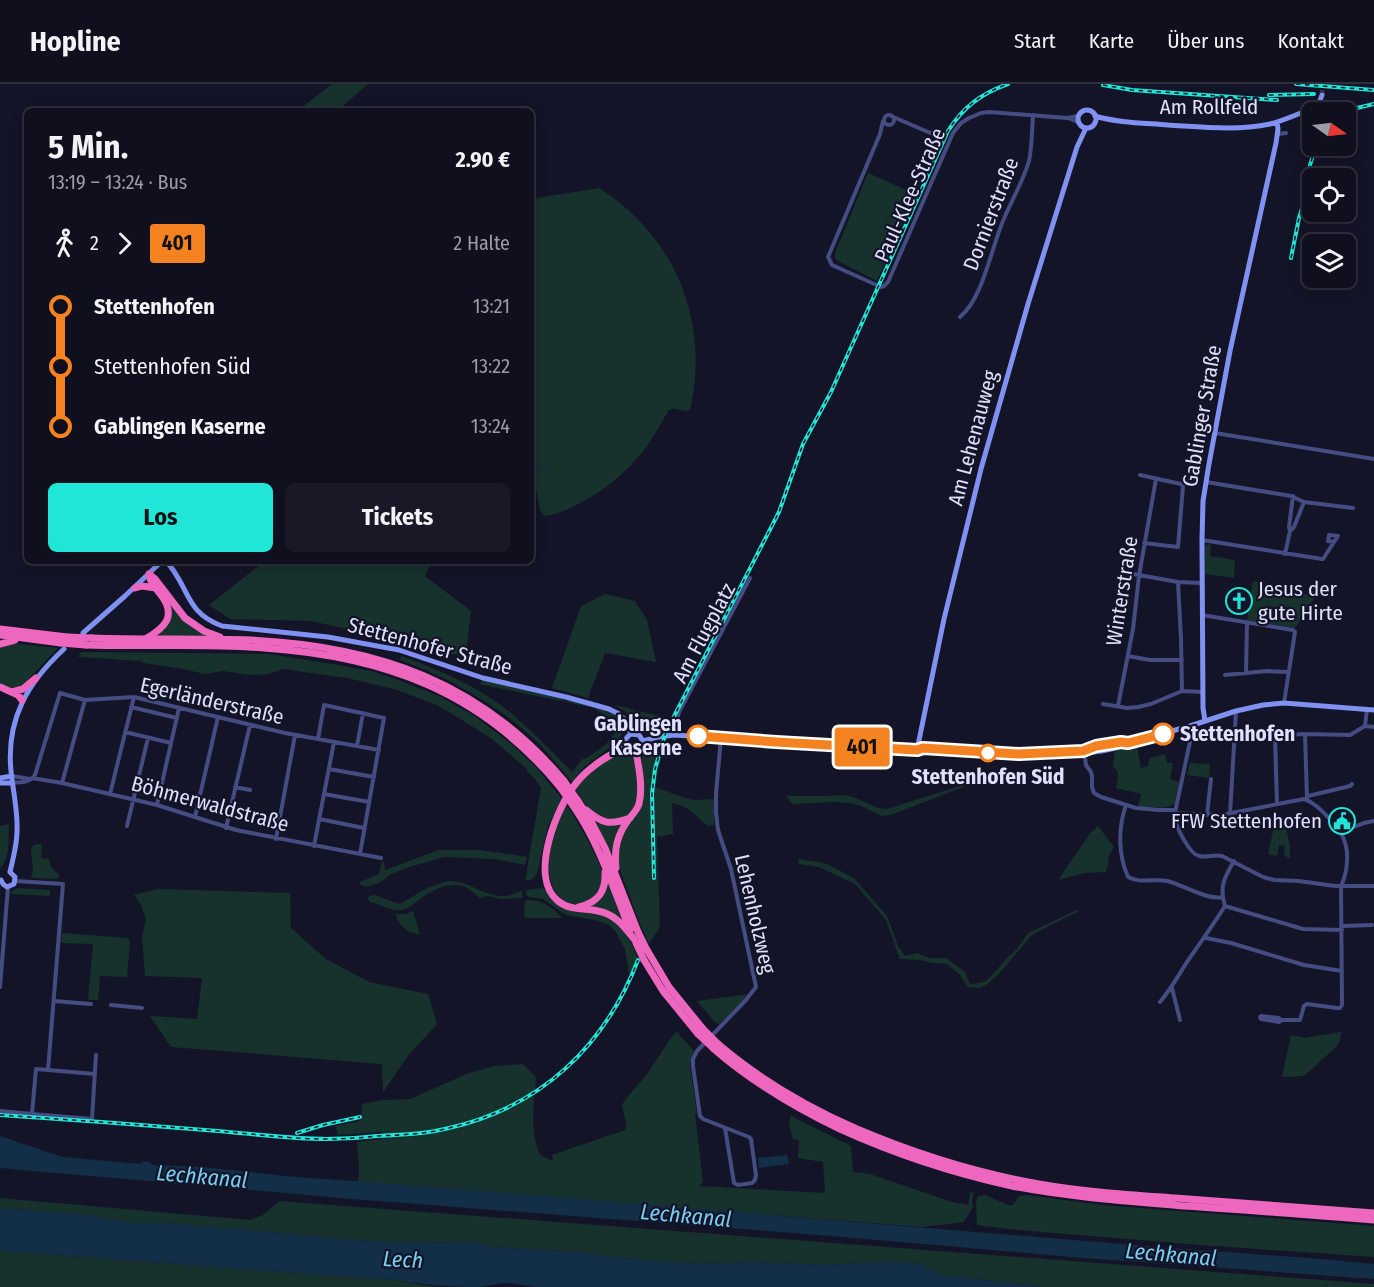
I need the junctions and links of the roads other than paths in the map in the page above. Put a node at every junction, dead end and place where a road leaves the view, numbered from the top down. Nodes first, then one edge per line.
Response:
1 (1322, 95) tunnel mouth
2 (1033, 115) junction
3 (891, 116) junction
4 (1095, 119) junction
5 (884, 121) junction
6 (1277, 122) junction
7 (908, 123) junction
8 (1081, 123) junction
9 (891, 125) junction
10 (1286, 133) dead end
11 (880, 134) junction
12 (1278, 134) junction
13 (942, 138) dead end
14 (960, 317) dead end
15 (1214, 433) junction
16 (1374, 459) edge
17 (1140, 475) dead end
18 (1156, 479) junction
19 (1206, 482) junction
20 (1293, 496) junction
21 (1304, 502) junction
22 (1353, 508) dead end
23 (1290, 531) junction
24 (1202, 540) junction
25 (1334, 542) dead end
26 (1144, 543) junction
27 (1285, 554) junction
28 (161, 564) edge
29 (167, 564) edge
30 (1122, 572) dead end
31 (149, 574) junction
32 (1139, 576) junction
33 (750, 578) dead end
34 (1178, 582) junction
35 (1202, 583) junction
36 (135, 588) junction
37 (156, 588) junction
38 (1202, 615) junction
39 (1247, 623) junction
40 (0, 629) edge
41 (83, 633) dead end
42 (0, 635) edge
43 (21, 639) junction
44 (225, 639) junction
45 (144, 640) junction
46 (0, 644) edge
47 (63, 646) junction
48 (1128, 656) junction
49 (1182, 660) junction
50 (1246, 672) junction
51 (1288, 672) junction
52 (1225, 675) dead end
53 (36, 678) junction
54 (0, 687) edge
55 (0, 691) edge
56 (1182, 691) junction
57 (12, 692) junction
58 (1203, 692) junction
59 (134, 697) junction
60 (22, 700) junction
61 (85, 700) junction
62 (149, 700) junction
63 (1284, 703) junction
64 (1102, 704) dead end
65 (1118, 706) junction
66 (131, 707) junction
67 (179, 708) junction
68 (1371, 709) edge
69 (146, 711) junction
70 (1236, 711) junction
71 (363, 713) junction
72 (218, 717) junction
73 (177, 718) junction
74 (1205, 721) junction
75 (250, 725) junction
76 (1190, 726) junction
77 (1365, 726) junction
78 (1374, 727) edge
79 (124, 732) junction
80 (920, 732) junction
81 (631, 734) junction
82 (1305, 734) junction
83 (296, 735) junction
84 (674, 735) junction
85 (1275, 736) junction
86 (148, 738) junction
87 (721, 738) junction
88 (1235, 738) junction
89 (318, 739) junction
90 (643, 741) junction
91 (334, 742) junction
92 (171, 743) junction
93 (357, 746) junction
94 (625, 747) junction
95 (935, 749) junction
96 (379, 750) junction
97 (918, 750) junction
98 (1083, 751) junction
99 (636, 752) junction
100 (970, 752) junction
101 (329, 769) junction
102 (374, 777) junction
103 (0, 778) edge
104 (32, 779) junction
105 (1211, 779) dead end
106 (12, 780) junction
107 (0, 783) edge
108 (62, 783) junction
109 (562, 784) junction
110 (1352, 784) dead end
111 (235, 787) junction
112 (250, 790) dead end
113 (110, 794) junction
114 (324, 794) junction
115 (1307, 798) junction
116 (134, 800) junction
117 (369, 802) junction
118 (1276, 804) junction
119 (157, 805) junction
120 (578, 805) junction
121 (1126, 805) junction
122 (1175, 811) junction
123 (1230, 814) junction
124 (1207, 815) junction
125 (195, 817) junction
126 (630, 818) junction
127 (319, 819) junction
128 (1374, 822) edge
129 (127, 826) dead end
130 (226, 828) junction
131 (364, 828) junction
132 (1341, 832) junction
133 (276, 838) junction
134 (314, 846) junction
135 (360, 854) junction
136 (381, 858) dead end
137 (1234, 861) junction
138 (604, 863) junction
139 (10, 872) junction
140 (616, 876) junction
141 (0, 880) edge
142 (16, 881) junction
143 (1341, 886) junction
144 (1374, 886) edge
145 (8, 887) junction
146 (1222, 897) junction
147 (1225, 906) junction
148 (572, 908) junction
149 (1372, 925) dead end
150 (1342, 928) junction
151 (1205, 938) junction
152 (635, 941) junction
153 (1342, 971) junction
154 (0, 987) edge
155 (1172, 988) junction
156 (54, 1001) junction
157 (1160, 1002) dead end
158 (91, 1004) dead end
159 (111, 1005) dead end
160 (142, 1008) dead end
161 (1180, 1020) dead end
162 (1281, 1020) junction
163 (701, 1031) junction
164 (716, 1046) junction
165 (96, 1055) dead end
166 (48, 1070) junction
167 (95, 1074) junction
168 (0, 1111) edge
169 (32, 1114) junction
170 (725, 1128) junction
171 (1374, 1214) edge
172 (1374, 1220) edge

1 - 6 street, Am Rollfeld
2 - 8 street, Paul-Klee-Straße
2 - 11 street, Paul-Klee-Straße
2 - 14 street, Dornierstraße
3 - 5 street
3 - 7 street
3 - 9 street
4 - 6 street, Am Rollfeld
4 - 8 street
4 - 8 street
5 - 9 street
5 - 11 street
6 - 12 street, Gablinger Straße
7 - 9 street
7 - 13 street
8 - 80 street, Am Lehenauweg
9 - 11 street
10 - 12 street
12 - 15 street, Gablinger Straße
15 - 16 street
15 - 19 street, Gablinger Straße
17 - 18 street
18 - 26 street, Winterstraße
18 - 26 street
19 - 20 street
19 - 24 street, Gablinger Straße
20 - 21 street
20 - 23 street
21 - 22 street
21 - 23 street
23 - 27 street
24 - 27 street
24 - 35 street, Gablinger Straße
25 - 27 street
26 - 32 street, Winterstraße
28 - 31 street
29 - 81 street, Stettenhofer Straße
30 - 32 street
31 - 36 street
31 - 37 highway
31 - 44 highway
32 - 34 street
32 - 48 street, Winterstraße
33 - 84 street, Am Flugplatz
34 - 35 street
34 - 49 street
35 - 38 street, Gablinger Straße
36 - 37 highway
36 - 41 street
37 - 45 highway
38 - 39 street
38 - 58 street, Gablinger Straße
39 - 50 street
39 - 51 street
40 - 45 highway, bridge
42 - 43 highway
43 - 46 highway
43 - 47 highway
44 - 45 highway
44 - 109 highway
47 - 53 street
47 - 109 highway, bridge
48 - 49 street
48 - 65 street, Winterstraße
49 - 56 street
50 - 51 street
50 - 52 street
51 - 63 street
53 - 57 highway
53 - 60 street
54 - 57 highway
55 - 60 highway
56 - 58 street
56 - 65 street
57 - 60 highway
58 - 74 street, Gablinger Straße
59 - 61 street, Egerländerstraße
59 - 62 street, Egerländerstraße
59 - 66 street
60 - 106 street
61 - 104 street, Egerländerstraße
61 - 108 street
62 - 67 street, Egerländerstraße
62 - 69 street
63 - 68 street
63 - 70 street
64 - 65 street
66 - 69 street
66 - 79 street
67 - 72 street, Egerländerstraße
67 - 73 street
68 - 77 street
69 - 73 street
70 - 74 street
70 - 88 street
71 - 89 street
71 - 93 street
71 - 96 street
72 - 75 street, Egerländerstraße
72 - 125 street
73 - 92 street
74 - 76 street
75 - 83 street, Egerländerstraße
75 - 111 street
76 - 98 street
76 - 122 street
77 - 78 street
77 - 82 street
79 - 86 street
79 - 113 street
80 - 95 street
80 - 97 street, Am Lehenauweg
81 - 90 street
81 - 94 street
82 - 85 street
82 - 115 street
83 - 89 street, Egerländerstraße
83 - 133 street
84 - 87 street
84 - 90 street
85 - 88 street
85 - 118 street
86 - 92 street
86 - 116 street
87 - 97 street
87 - 170 street, Lehenholzweg
88 - 123 street
89 - 91 street, Egerländerstraße
90 - 99 street
91 - 93 street, Egerländerstraße
91 - 101 street
92 - 119 street
93 - 96 street, Egerländerstraße
94 - 99 street
94 - 148 highway
95 - 97 street
95 - 100 street
96 - 102 street
97 - 100 street
98 - 100 street
98 - 121 street
99 - 126 highway
101 - 102 street
101 - 114 street
102 - 117 street
103 - 106 street
104 - 106 street, Böhmerwaldstraße
104 - 108 street, Böhmerwaldstraße
105 - 124 street
106 - 107 street
106 - 139 street
108 - 113 street, Böhmerwaldstraße
109 - 120 highway, bridge
110 - 115 street
111 - 112 street
111 - 130 street
113 - 116 street, Böhmerwaldstraße
114 - 117 street
114 - 127 street
115 - 118 street
115 - 132 street
116 - 119 street, Böhmerwaldstraße
116 - 129 street
117 - 131 street
118 - 123 street
119 - 125 street, Böhmerwaldstraße
120 - 126 highway
120 - 138 highway
120 - 140 highway
121 - 122 street
121 - 146 street
122 - 124 street
122 - 137 street
123 - 124 street
125 - 130 street, Böhmerwaldstraße
126 - 140 highway
127 - 131 street
127 - 134 street
128 - 132 street
130 - 133 street, Böhmerwaldstraße
131 - 135 street
132 - 143 street
133 - 134 street, Böhmerwaldstraße
134 - 135 street, Böhmerwaldstraße
135 - 136 street, Böhmerwaldstraße
137 - 143 street
137 - 146 street
138 - 148 highway
138 - 152 highway
139 - 141 street
139 - 142 street
140 - 163 highway, bridge
141 - 145 street
142 - 145 street
142 - 156 street
143 - 144 street
143 - 150 street
145 - 154 street
146 - 147 street
147 - 150 street
147 - 151 street
148 - 152 highway
149 - 150 street
150 - 153 street
151 - 153 street
151 - 155 street
152 - 163 highway, bridge
153 - 162 street
155 - 157 street
155 - 161 street
156 - 158 street
156 - 166 street
159 - 160 street
162 - 162 street
163 - 164 highway, bridge
164 - 171 highway
164 - 172 highway
165 - 167 street
166 - 167 street
166 - 169 street
167 - 169 street
168 - 169 street
170 - 170 street, Lehenholzweg

